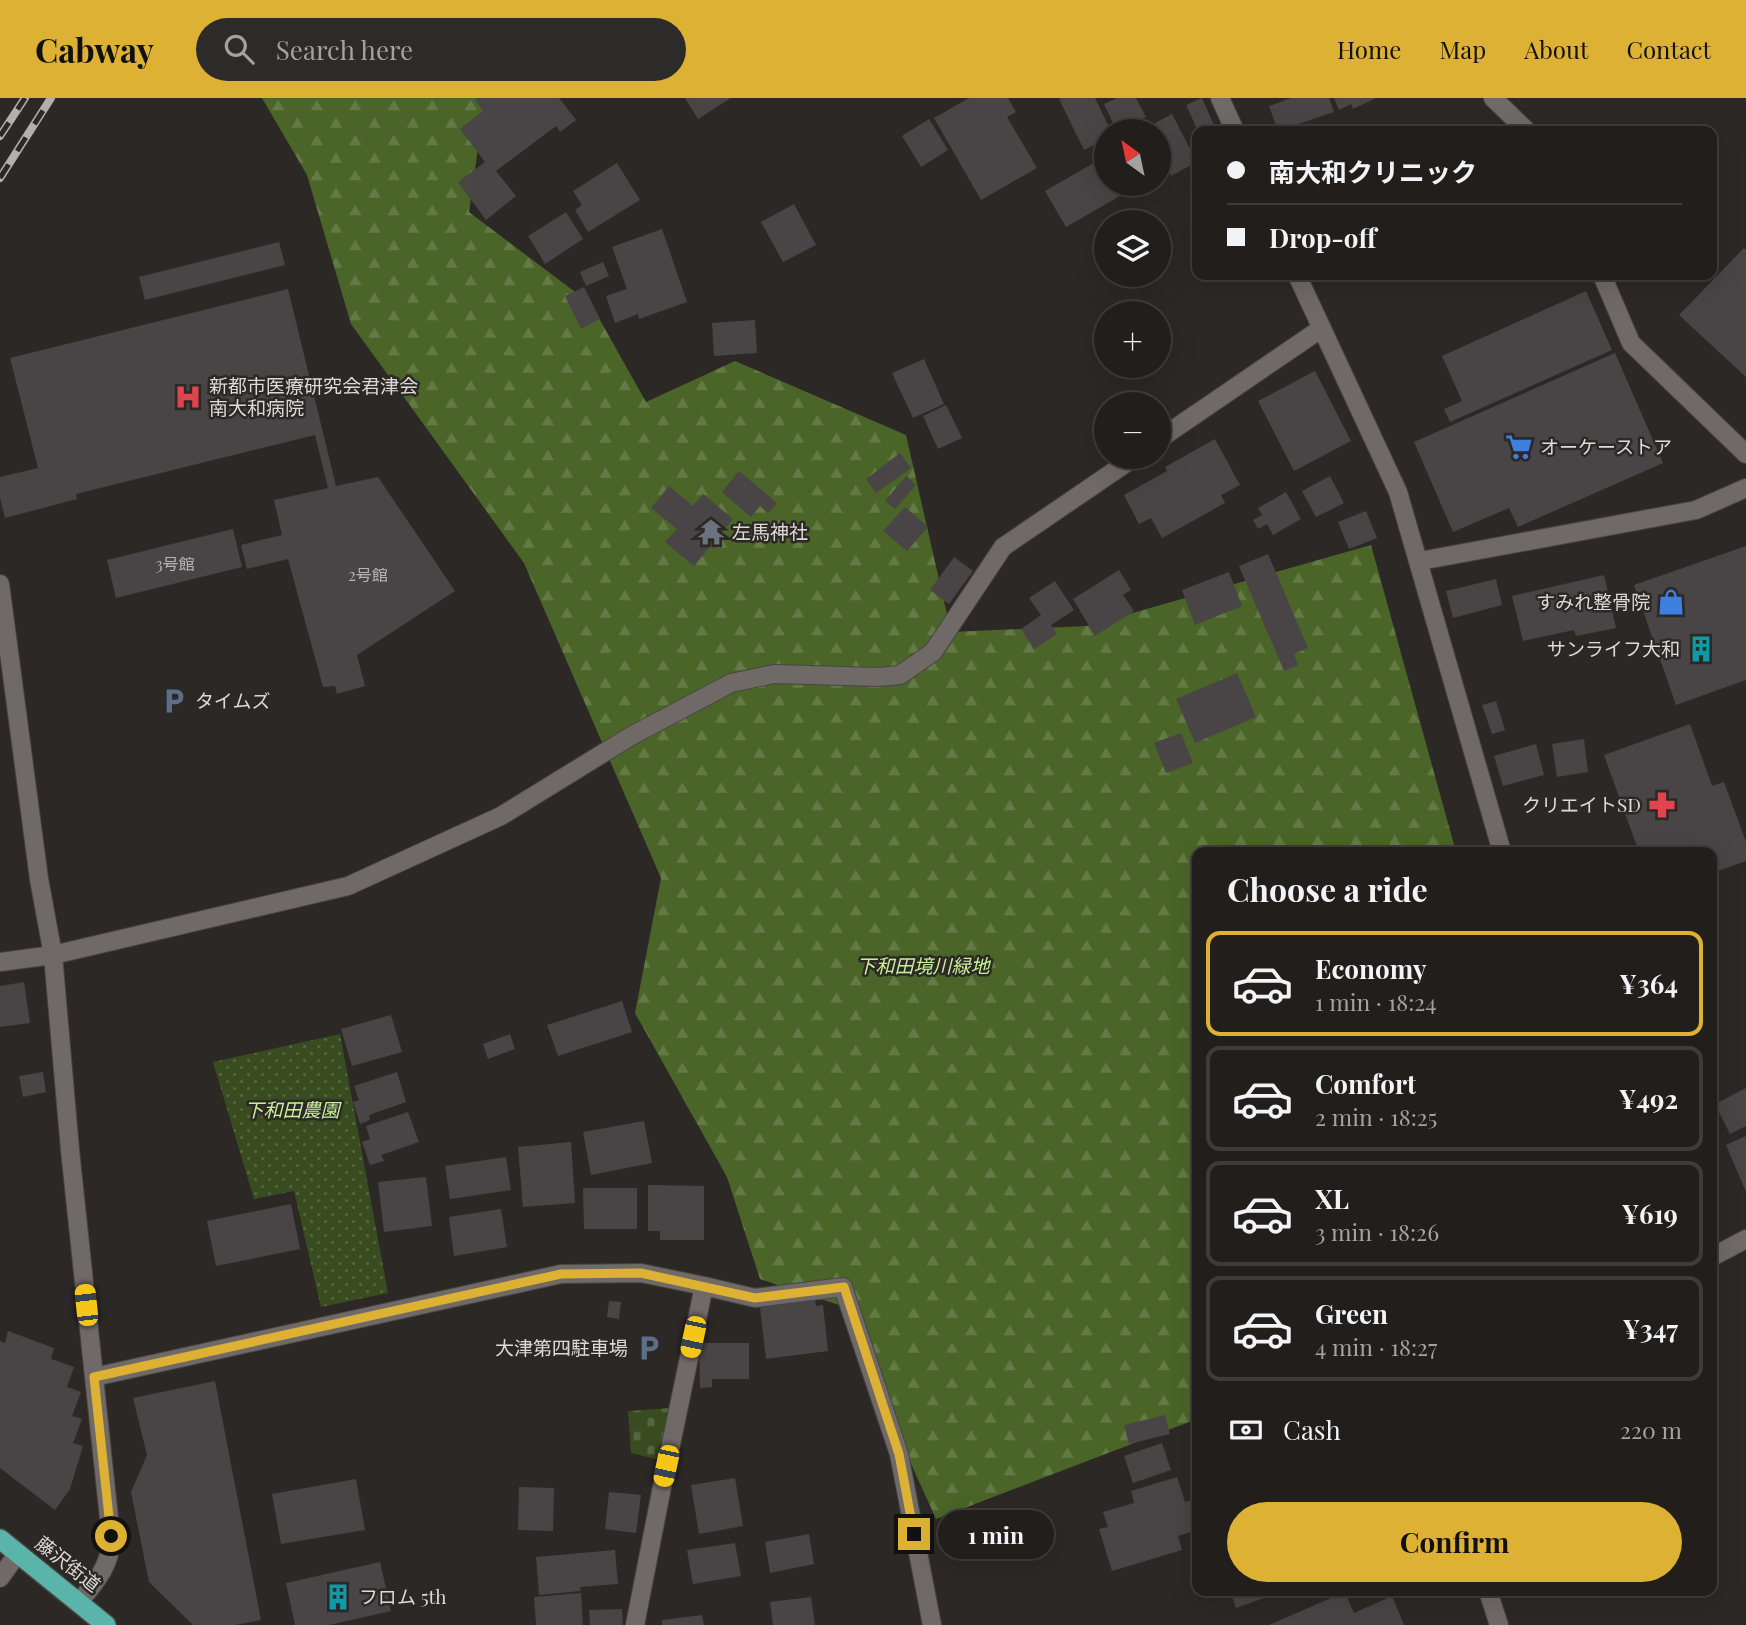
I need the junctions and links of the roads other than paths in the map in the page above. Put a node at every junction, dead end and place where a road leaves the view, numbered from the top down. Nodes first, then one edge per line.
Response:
1 (1220, 98) edge
2 (1493, 98) edge
3 (1233, 126) edge
4 (1522, 126) edge
5 (1299, 280) edge
6 (1604, 280) edge
7 (1322, 328) junction
8 (1171, 431) edge
9 (1746, 454) edge
10 (1117, 469) edge
11 (1746, 488) edge
12 (1420, 561) junction
13 (0, 584) edge
14 (3, 633) edge
15 (1501, 847) edge
16 (52, 955) junction
17 (0, 962) edge
18 (1746, 1239) edge
19 (1717, 1254) edge
20 (704, 1286) junction
21 (94, 1377) junction
22 (0, 1539) edge
23 (18, 1553) junction
24 (0, 1578) edge
25 (1490, 1596) edge
26 (80, 1601) junction
27 (106, 1625) edge
28 (635, 1625) edge
29 (932, 1625) edge
30 (1499, 1625) edge

1 - 3 street
2 - 4 street
5 - 7 street
6 - 9 street
7 - 8 street
7 - 12 street
10 - 16 street
11 - 12 street
12 - 15 street
13 - 14 street
14 - 16 street
16 - 17 street
16 - 21 street
18 - 19 street
20 - 21 street
20 - 28 street
20 - 29 street
21 - 26 street
22 - 23 highway, 藤沢街道
23 - 24 street
23 - 26 highway, 藤沢街道
25 - 30 street
26 - 27 highway, 藤沢街道

